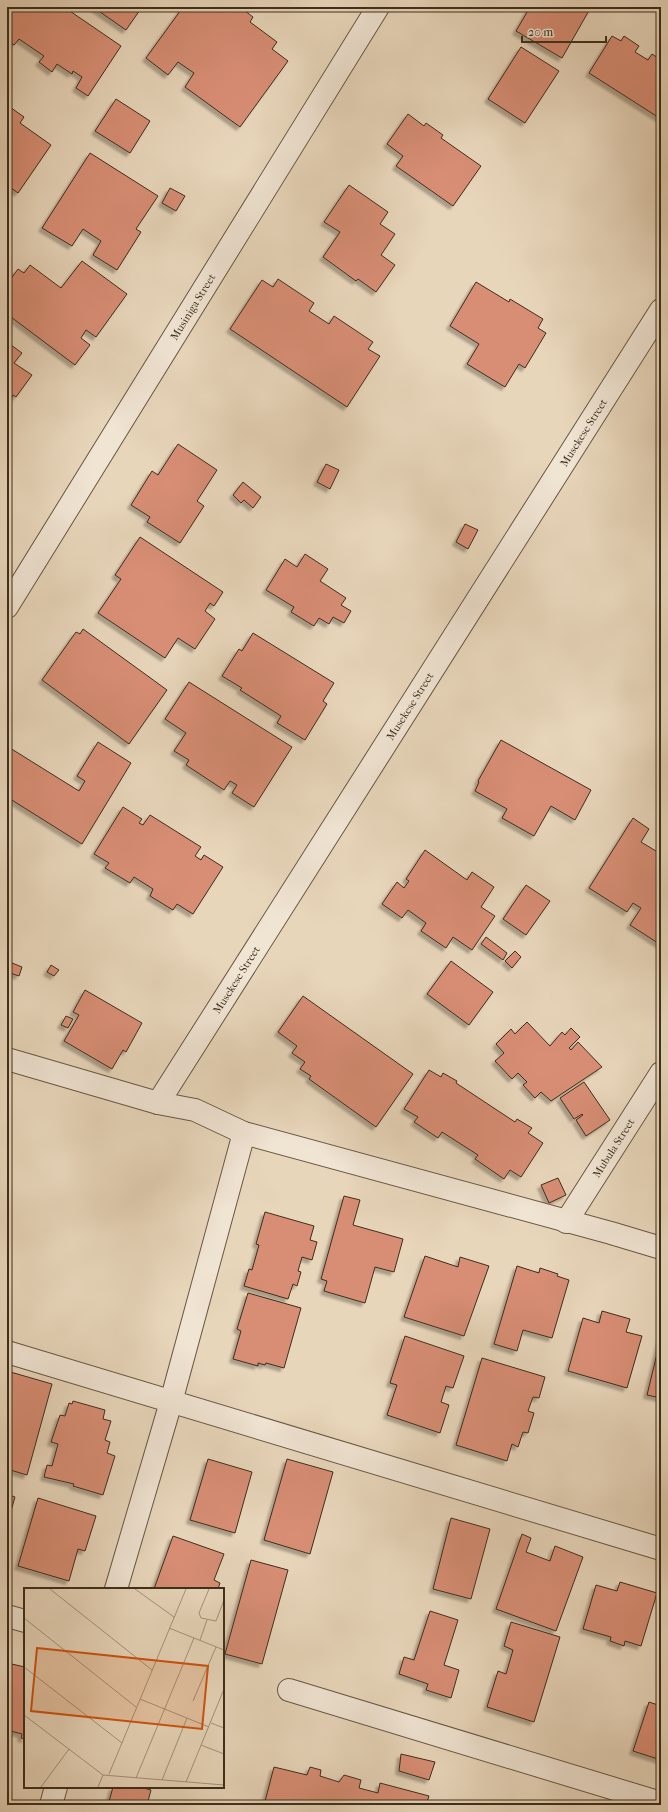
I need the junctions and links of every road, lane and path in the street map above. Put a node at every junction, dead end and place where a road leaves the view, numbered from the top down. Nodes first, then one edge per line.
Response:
1 (378, 7) edge
2 (661, 310) edge
3 (7, 607) edge
4 (7, 1059) edge
5 (661, 1073) edge
6 (158, 1103) junction
7 (244, 1133) junction
8 (566, 1222) junction
9 (661, 1248) edge
10 (7, 1352) edge
11 (172, 1402) junction
12 (661, 1549) edge
13 (116, 1588) edge
14 (7, 1616) edge
15 (24, 1621) edge
16 (289, 1690) dead end
17 (56, 1788) edge
18 (661, 1803) edge
19 (51, 1805) edge

1 - 3 street, Musiniga Street
2 - 6 street, Musekese Street
4 - 6 street
5 - 8 street, Mubula Street
6 - 7 street
7 - 8 street
7 - 11 street
8 - 9 street
10 - 11 street
11 - 12 street
11 - 13 street
14 - 15 street
16 - 18 street
17 - 19 street

